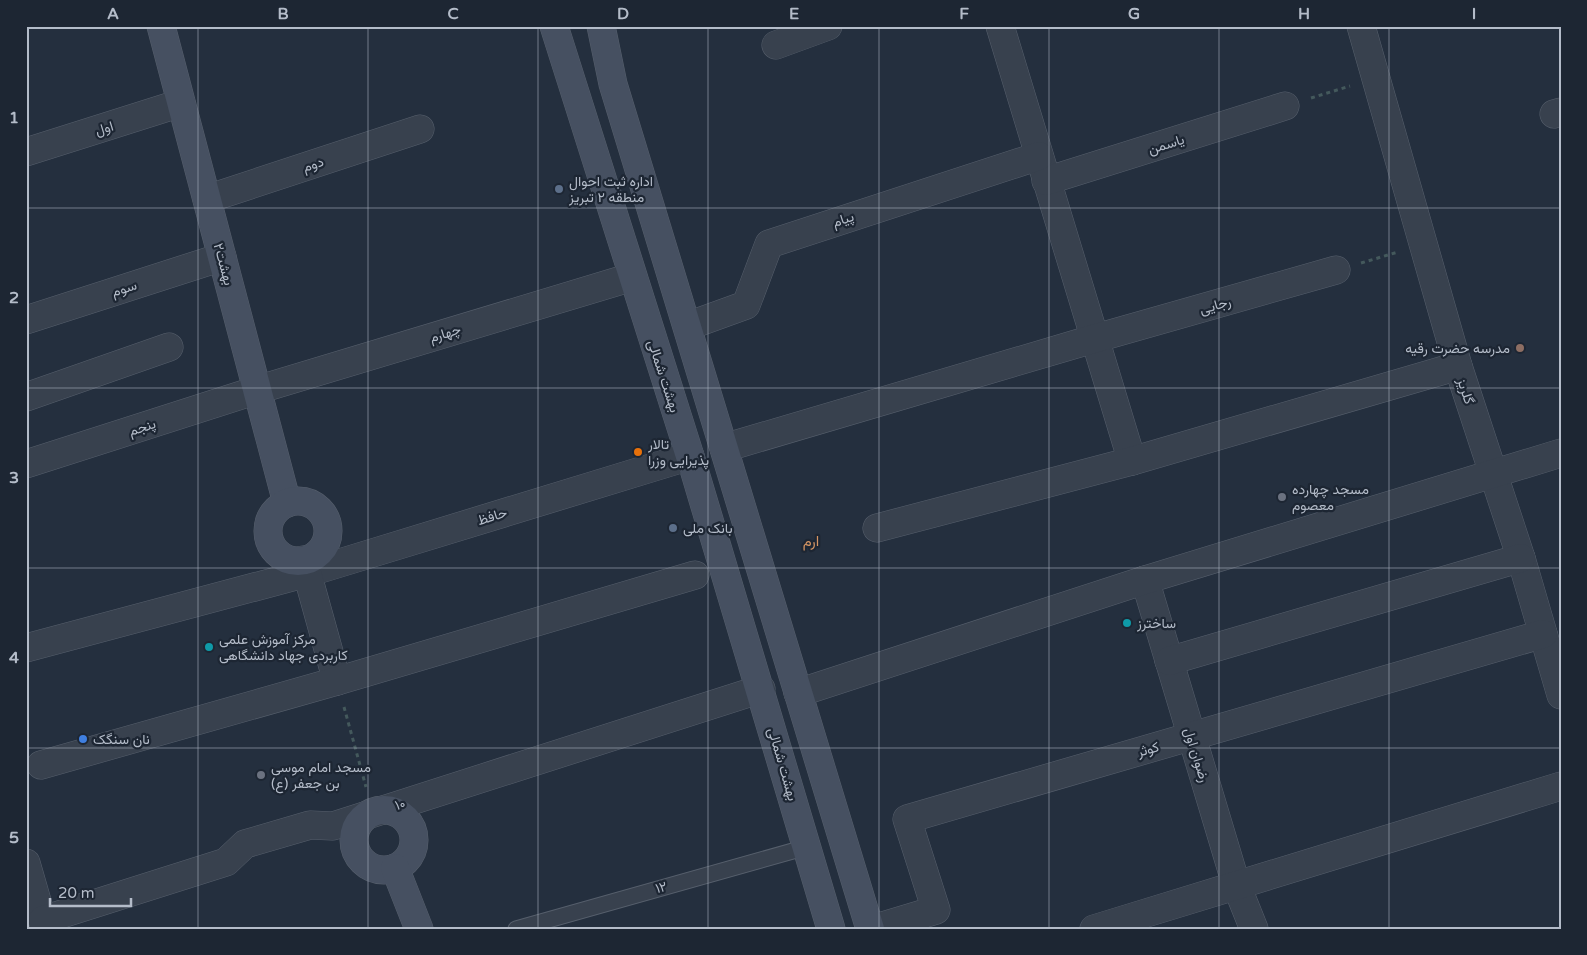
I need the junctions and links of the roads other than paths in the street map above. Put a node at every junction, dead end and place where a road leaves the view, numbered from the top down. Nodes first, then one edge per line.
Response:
1 (161, 26) edge
2 (554, 26) edge
3 (601, 26) edge
4 (828, 26) edge
5 (1361, 26) edge
6 (1003, 27) edge
7 (776, 45) dead end
8 (181, 103) junction
9 (1285, 106) road end
10 (420, 129) dead end
11 (26, 152) edge
12 (1038, 156) junction
13 (1046, 182) junction
14 (206, 199) junction
15 (222, 257) junction
16 (1336, 270) road end
17 (632, 277) junction
18 (26, 320) edge
19 (688, 326) junction
20 (1093, 339) junction
21 (169, 347) dead end
22 (1458, 366) junction
23 (257, 390) junction
24 (26, 397) edge
25 (724, 448) junction
26 (1561, 453) edge
27 (690, 456) junction
28 (1132, 461) junction
29 (26, 464) edge
30 (1493, 473) junction
31 (287, 503) junction
32 (877, 528) dead end
33 (1521, 558) junction
34 (305, 566) junction
35 (695, 575) dead end
36 (1145, 580) junction
37 (1543, 634) junction
38 (26, 648) edge
39 (1169, 661) junction
40 (337, 681) junction
41 (761, 689) junction
42 (798, 693) junction
43 (1561, 695) edge
44 (1192, 737) junction
45 (41, 765) dead end
46 (1561, 786) edge
47 (373, 812) junction
48 (808, 846) junction
49 (26, 863) edge
50 (395, 868) junction
51 (1236, 884) junction
52 (38, 912) edge
53 (419, 929) edge
54 (516, 929) edge
55 (831, 929) edge
56 (871, 929) edge
57 (1094, 929) edge
58 (1254, 929) edge

1 - 8 main road, بهشت۲
2 - 17 main road, بهشت شمالی
3 - 19 main road
4 - 7 street
5 - 22 street, گلریز
6 - 12 street
8 - 11 street, اول
8 - 14 main road, بهشت۲
9 - 13 street, یاسمن
10 - 14 street, دوم
12 - 13 street
12 - 19 street, پیام
13 - 20 street
14 - 15 main road, بهشت۲
15 - 18 street, سوم
15 - 23 main road, بهشت۲
16 - 20 street, رجایی
17 - 23 street, چهارم
17 - 27 main road, بهشت شمالی
19 - 25 main road
20 - 25 street, رجایی
20 - 28 street
21 - 24 street
22 - 28 street
22 - 30 street, گلریز
23 - 29 street, پنجم
23 - 31 main road, بهشت۲
25 - 42 main road
26 - 30 street
27 - 34 street, حافظ
27 - 41 main road, بهشت شمالی
28 - 32 street
30 - 33 street, گلریز
30 - 36 street
31 - 34 main road
31 - 34 main road
33 - 37 street, گلریز
33 - 39 street
34 - 38 street, حافظ
34 - 40 street
35 - 40 street
36 - 39 street, رضوان اول
36 - 42 street
37 - 43 street, گلریز
37 - 44 street, کوثر
39 - 44 street, رضوان اول
40 - 45 street
41 - 47 street, ۱۰
41 - 48 main road, بهشت شمالی
42 - 56 main road
44 - 51 street, رضوان اول
44 - 56 street, کوثر
46 - 51 street
47 - 50 main road
47 - 50 main road
47 - 52 street, ۱۰
48 - 54 lane, ۱۲
48 - 55 main road, بهشت شمالی
49 - 52 street
50 - 53 main road
51 - 57 street
51 - 58 street, رضوان اول

